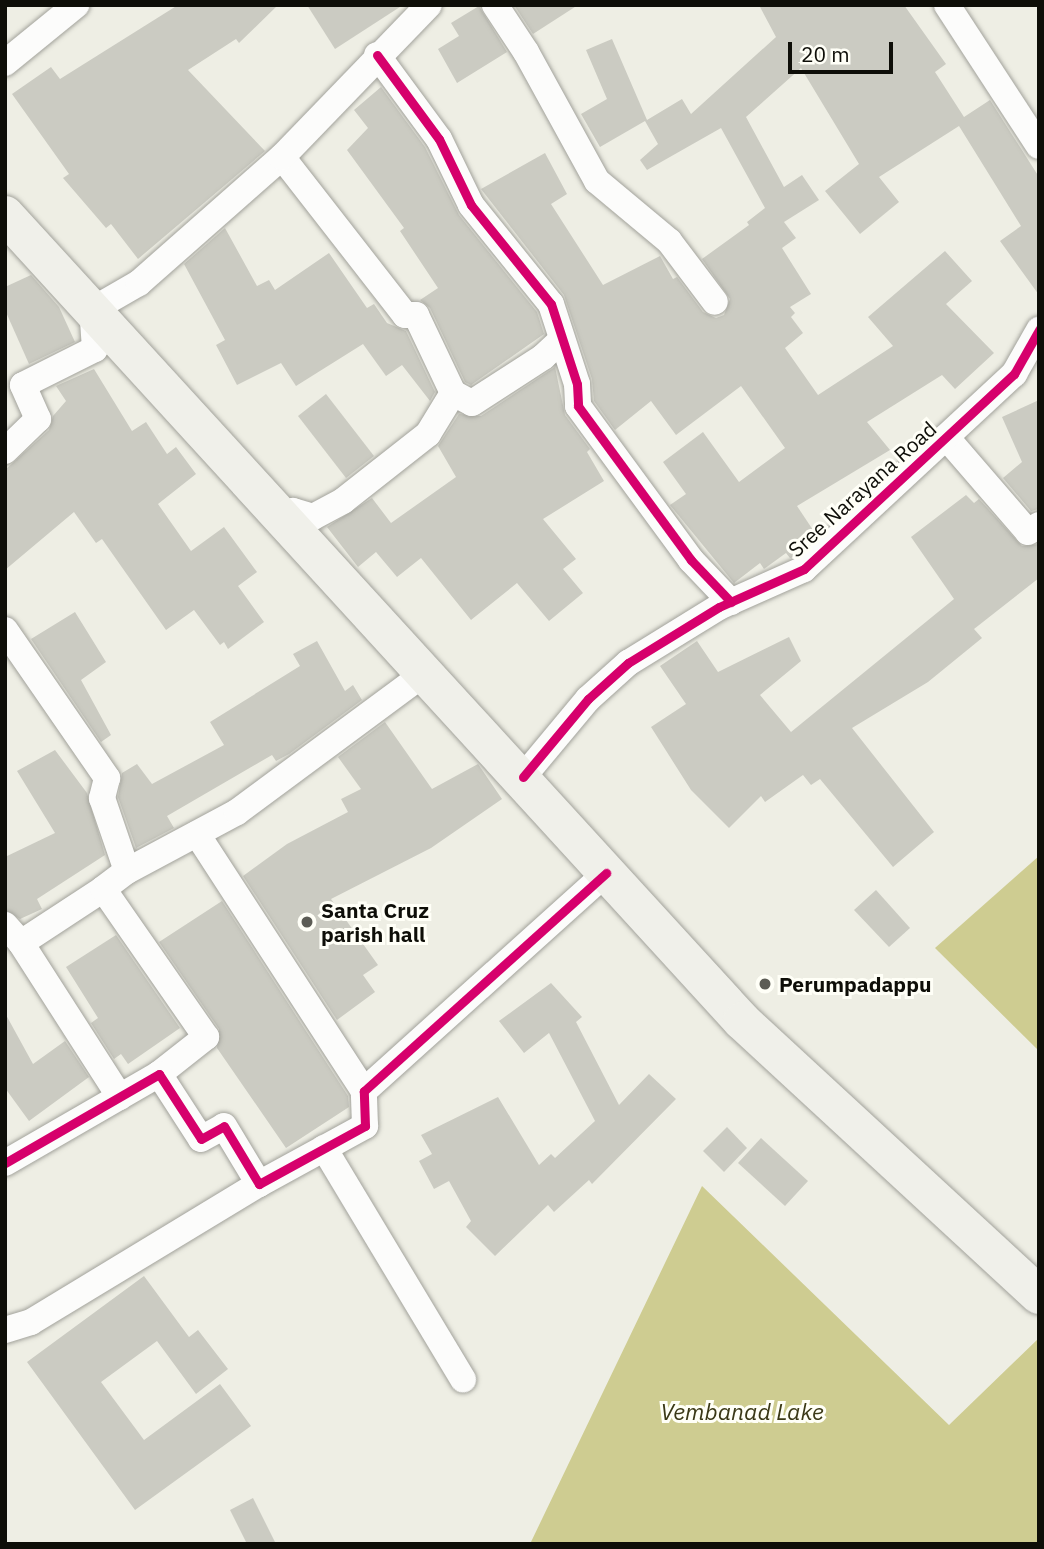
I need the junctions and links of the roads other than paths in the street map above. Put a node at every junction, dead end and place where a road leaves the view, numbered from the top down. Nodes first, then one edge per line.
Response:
1 (76, 5) edge
2 (429, 5) edge
3 (495, 5) edge
4 (947, 5) edge
5 (377, 55) junction
6 (5, 63) edge
7 (1039, 146) edge
8 (282, 157) junction
9 (5, 215) edge
10 (715, 302) dead end
11 (92, 310) junction
12 (1039, 330) edge
13 (561, 340) junction
14 (453, 393) junction
15 (946, 437) junction
16 (5, 451) edge
17 (282, 517) junction
18 (1039, 526) edge
19 (731, 602) junction
20 (5, 630) edge
21 (425, 673) junction
22 (523, 777) junction
23 (197, 834) junction
24 (127, 871) junction
25 (606, 873) junction
26 (104, 888) junction
27 (13, 934) edge
28 (159, 1074) junction
29 (364, 1091) junction
30 (120, 1097) junction
31 (324, 1148) junction
32 (5, 1163) edge
33 (258, 1184) junction
34 (1039, 1295) edge
35 (5, 1330) edge
36 (463, 1379) dead end

1 - 6 street
2 - 5 street
3 - 10 street
4 - 7 street
5 - 8 street
5 - 13 street
8 - 11 street
8 - 14 street
9 - 11 main road
11 - 16 street
11 - 17 main road
12 - 15 street, Sree Narayana Road
13 - 14 street
13 - 19 street
14 - 17 street
15 - 18 street
15 - 19 street, Sree Narayana Road
17 - 21 main road
19 - 22 street, Sree Narayana Road
20 - 24 street
21 - 22 main road
21 - 23 street
22 - 25 main road
23 - 24 street
23 - 29 street
24 - 26 street
25 - 29 street
25 - 34 main road
26 - 27 street
26 - 28 street
27 - 30 street
28 - 30 street
28 - 33 street
29 - 31 street
30 - 32 street
31 - 33 street
31 - 36 street
33 - 35 street

